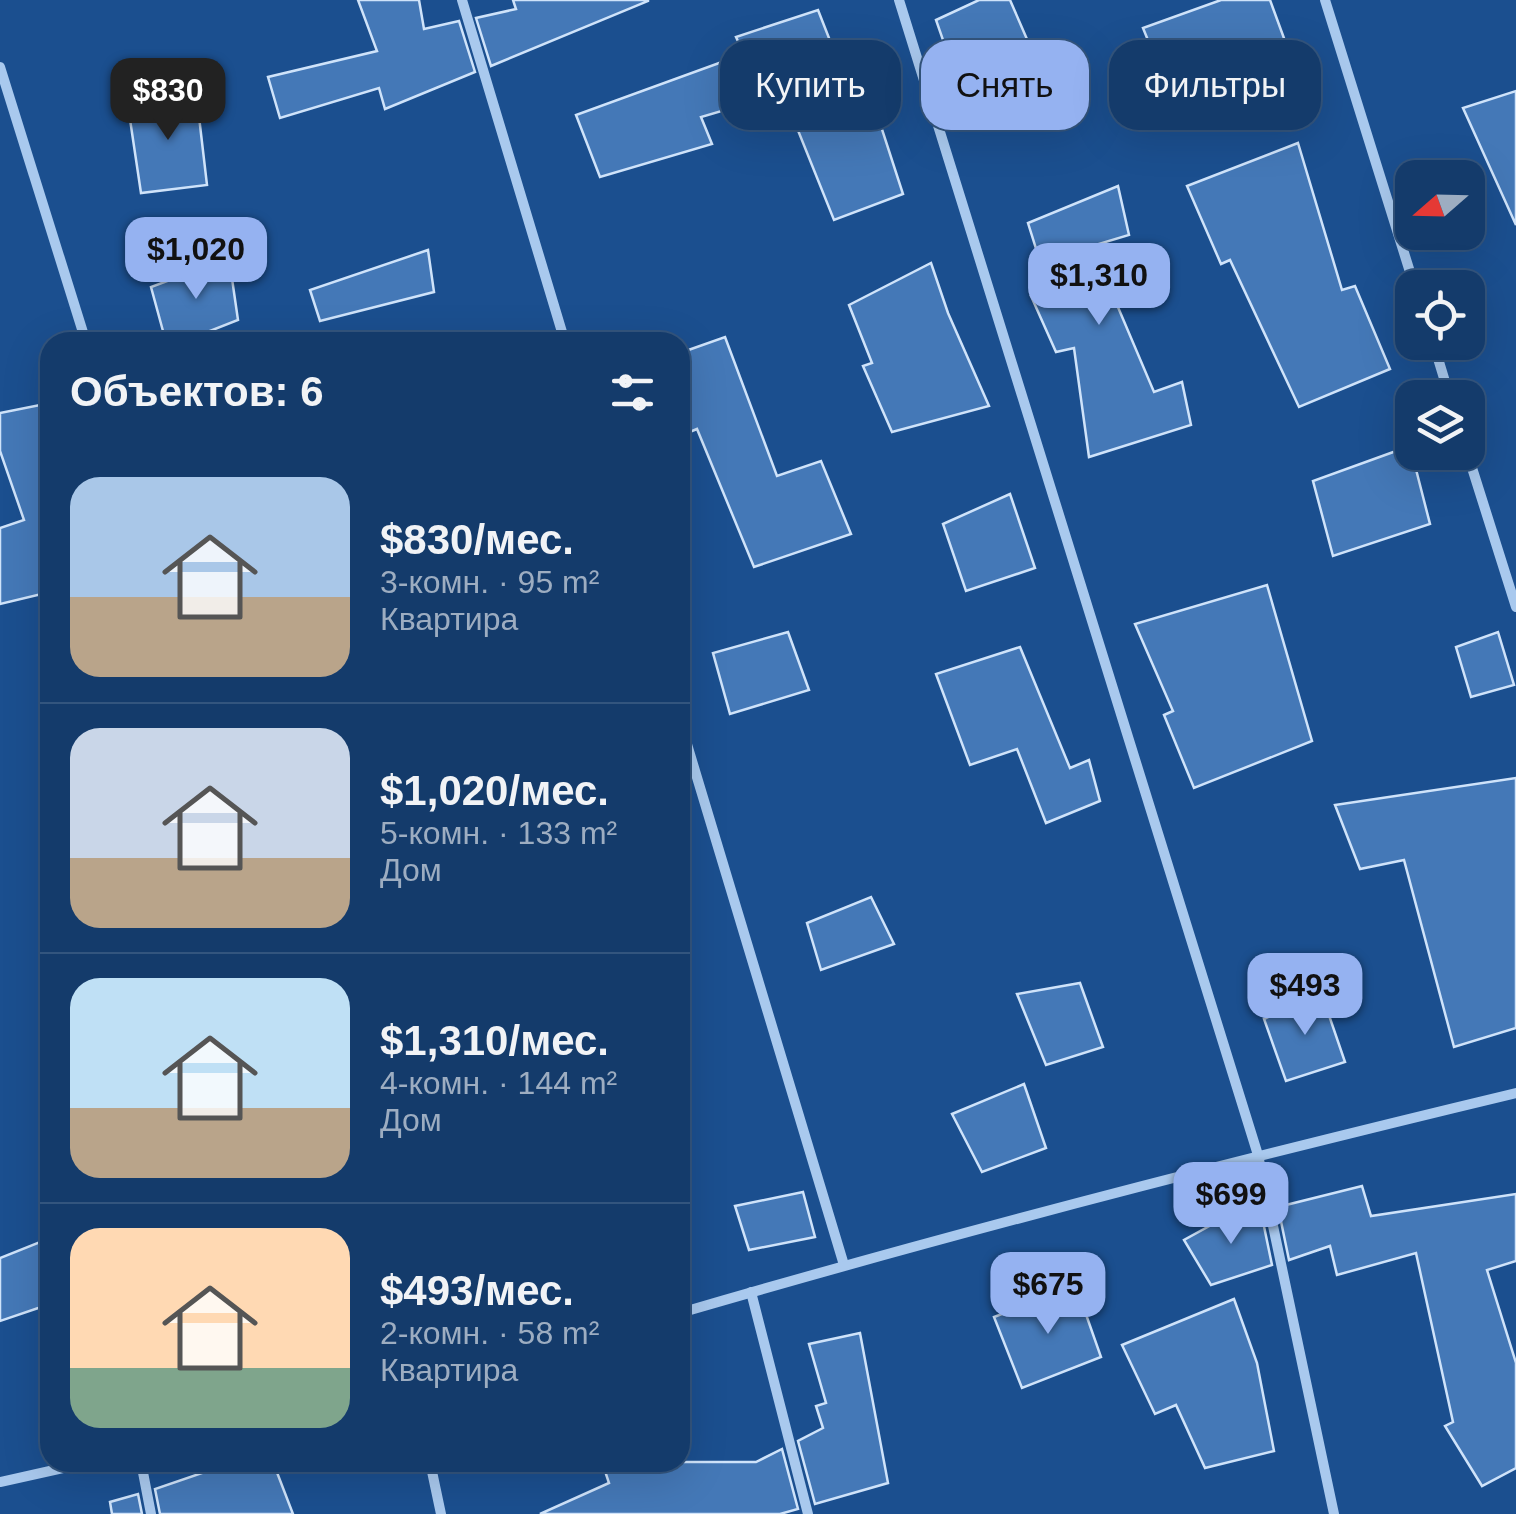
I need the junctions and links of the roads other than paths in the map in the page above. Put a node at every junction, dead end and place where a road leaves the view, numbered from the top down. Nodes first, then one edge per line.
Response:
1 (462, 0) edge
2 (900, 0) edge
3 (1324, 0) edge
4 (0, 67) edge
5 (1409, 270) edge
6 (83, 332) edge
7 (563, 332) edge
8 (1473, 470) edge
9 (1516, 607) edge
10 (690, 754) edge
11 (1516, 1092) edge
12 (1258, 1155) junction
13 (844, 1264) junction
14 (751, 1292) junction
15 (690, 1310) edge
16 (45, 1472) edge
17 (144, 1472) edge
18 (432, 1472) edge
19 (0, 1482) edge
20 (151, 1514) edge
21 (441, 1514) edge
22 (808, 1514) edge
23 (1334, 1514) edge

1 - 7 street
2 - 12 street
3 - 5 street
4 - 6 street
8 - 9 street
10 - 13 street
11 - 12 street
12 - 13 street
12 - 23 street
13 - 14 street
14 - 15 street
14 - 22 street
16 - 19 street
17 - 20 street
18 - 21 street

